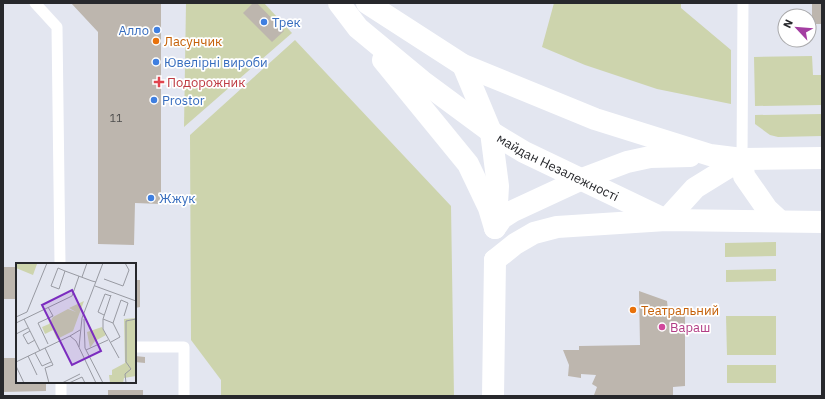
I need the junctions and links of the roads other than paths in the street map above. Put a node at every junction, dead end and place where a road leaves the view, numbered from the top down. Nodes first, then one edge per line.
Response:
1 (35, 3) edge
2 (339, 3) edge
3 (367, 3) edge
4 (743, 3) edge
5 (358, 28) junction
6 (463, 66) junction
7 (491, 132) junction
8 (710, 155) junction
9 (822, 158) edge
10 (742, 159) junction
11 (582, 179) junction
12 (666, 220) junction
13 (780, 221) junction
14 (822, 222) edge
15 (495, 228) junction
16 (495, 260) junction
17 (60, 263) edge
18 (136, 347) edge
19 (61, 383) edge
20 (61, 396) edge
21 (184, 396) edge
22 (493, 396) edge

1 - 17 lane
2 - 5 main road, майдан Незалежності
3 - 6 main road
4 - 10 lane
5 - 7 main road, майдан Незалежності
5 - 15 main road
6 - 7 main road
6 - 8 main road
7 - 11 main road, майдан Незалежності
7 - 15 main road
8 - 10 main road
8 - 11 main road
9 - 10 main road
10 - 12 main road
10 - 13 main road
11 - 12 main road, майдан Незалежності
11 - 15 main road
12 - 13 main road, майдан Незалежності
12 - 16 main road
13 - 14 main road, майдан Незалежності
15 - 16 main road
16 - 22 main road
18 - 21 lane
19 - 20 lane

